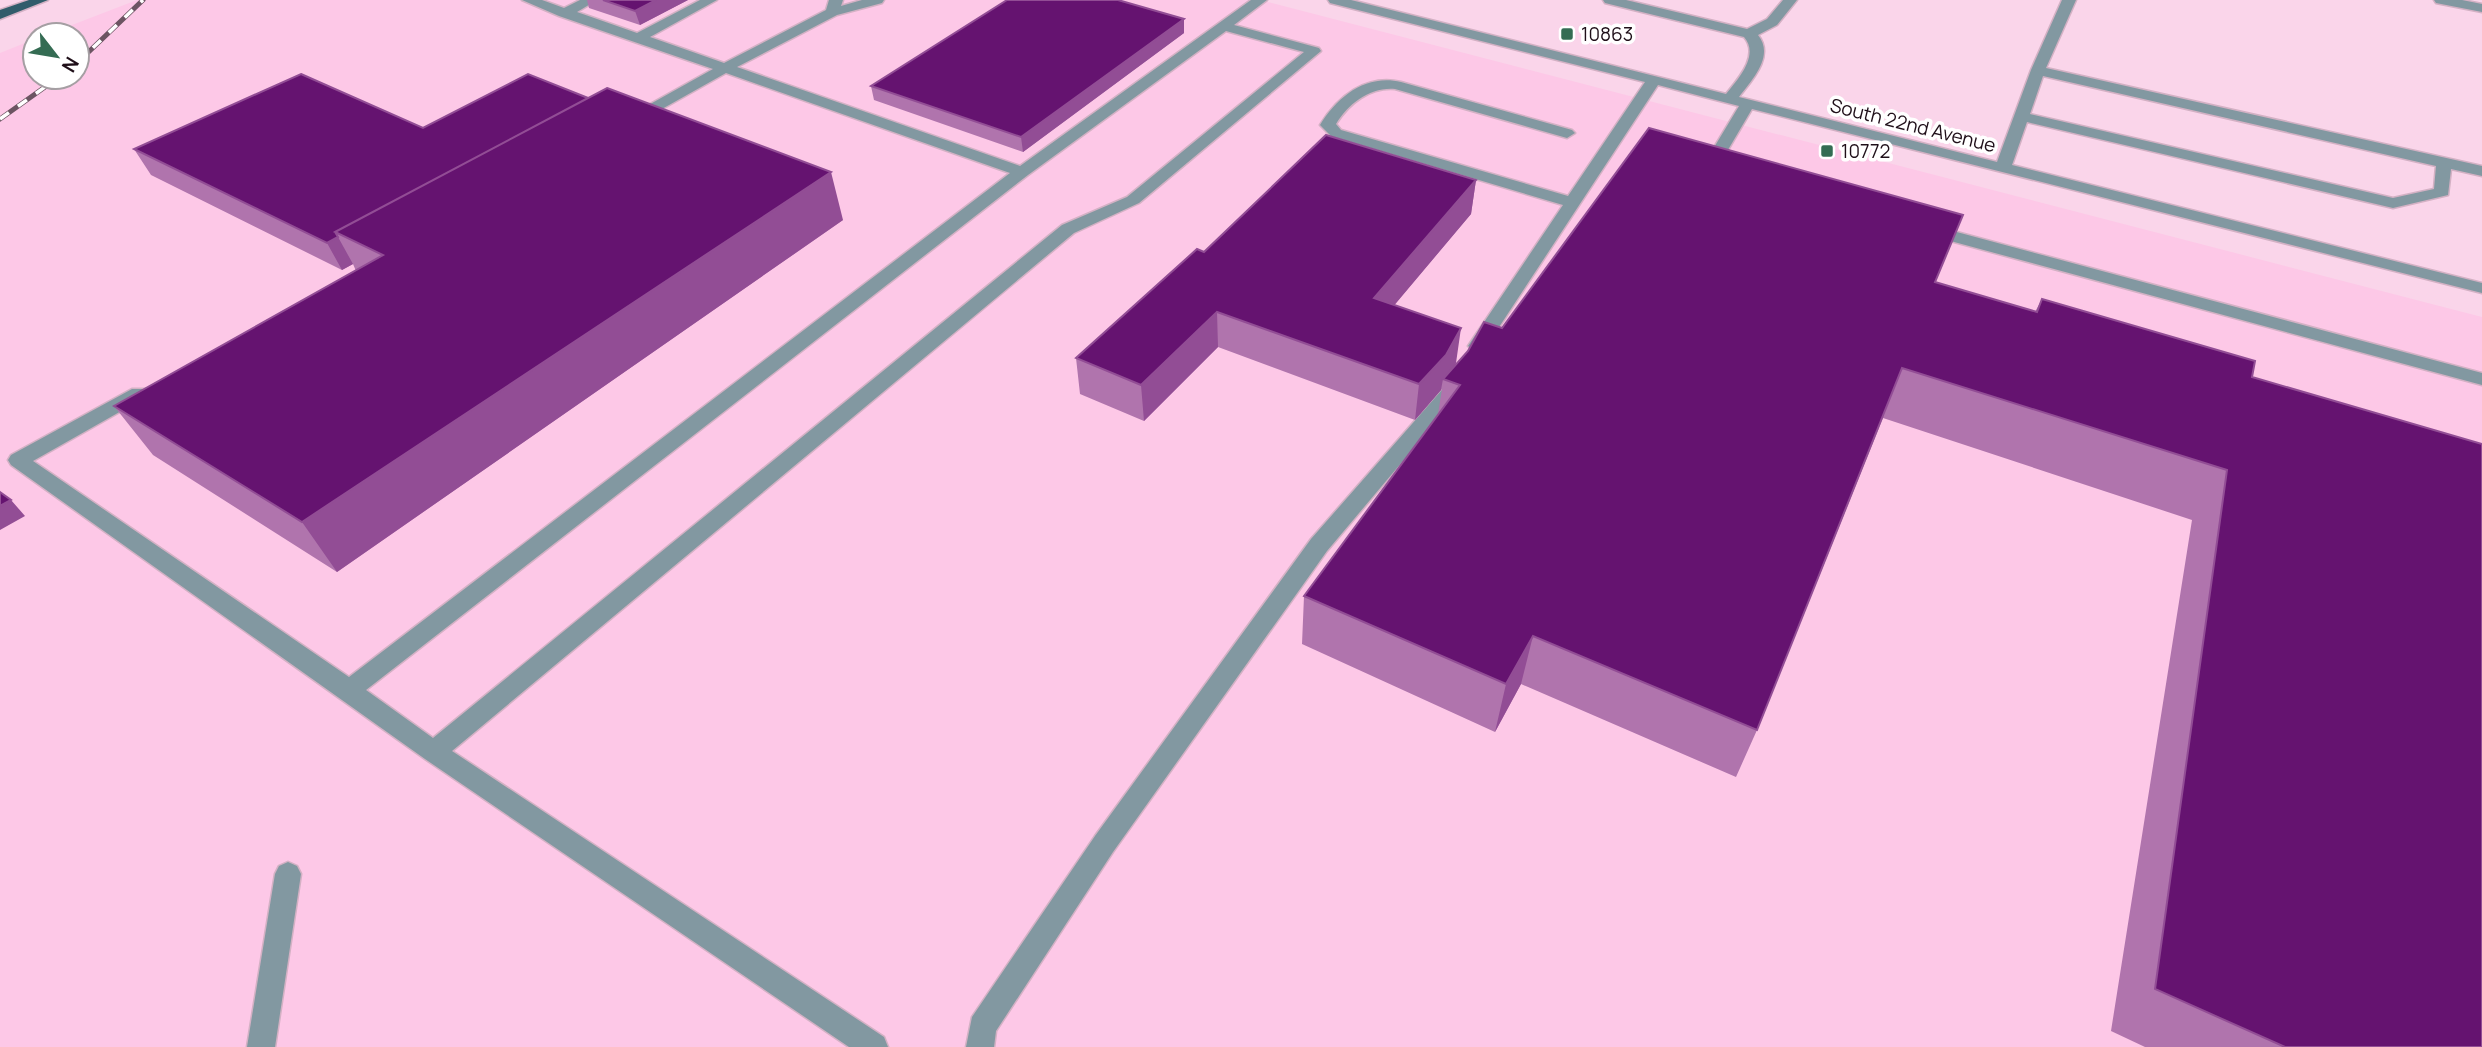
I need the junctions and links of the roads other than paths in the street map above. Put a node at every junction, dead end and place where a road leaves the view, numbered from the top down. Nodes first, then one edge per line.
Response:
1 (41, 0) edge
2 (529, 0) edge
3 (590, 0) edge
4 (710, 0) edge
5 (877, 0) edge
6 (1260, 0) edge
7 (1610, 0) edge
8 (1790, 0) edge
9 (2069, 0) edge
10 (2441, 0) edge
11 (1342, 1) edge
12 (834, 6) edge
13 (2482, 8) edge
14 (564, 13) junction
15 (0, 15) edge
16 (1222, 26) junction
17 (1749, 34) junction
18 (638, 38) junction
19 (725, 68) junction
20 (2038, 70) junction
21 (1654, 80) junction
22 (1730, 99) junction
23 (1748, 103) junction
24 (2021, 116) junction
25 (615, 129) edge
26 (1566, 133) dead end
27 (2444, 163) junction
28 (2003, 168) junction
29 (1709, 170) edge
30 (1022, 172) junction
31 (2482, 172) edge
32 (1573, 203) junction
33 (1905, 223) edge
34 (2482, 288) edge
35 (2482, 379) edge
36 (152, 386) edge
37 (349, 690) junction
38 (434, 752) junction
39 (288, 874) dead end
40 (261, 1047) edge
41 (874, 1047) edge
42 (980, 1047) edge

1 - 15 main road
2 - 14 street
3 - 14 street
4 - 18 street
5 - 12 street
6 - 16 street
7 - 17 street
8 - 17 street
9 - 20 street
10 - 13 street
11 - 21 street, South 22nd Avenue
12 - 19 street
14 - 18 street
16 - 30 street
16 - 38 street
17 - 22 street
18 - 19 street
19 - 25 street
19 - 30 street
20 - 24 street
20 - 27 street
21 - 22 street, South 22nd Avenue
21 - 32 street
22 - 23 street, South 22nd Avenue
23 - 28 street, South 22nd Avenue
23 - 29 street
24 - 27 street
24 - 28 street
26 - 32 street
27 - 31 street
28 - 34 street, South 22nd Avenue
30 - 37 street
32 - 42 street
33 - 35 street
36 - 37 street
37 - 38 street
38 - 41 street
39 - 40 street

